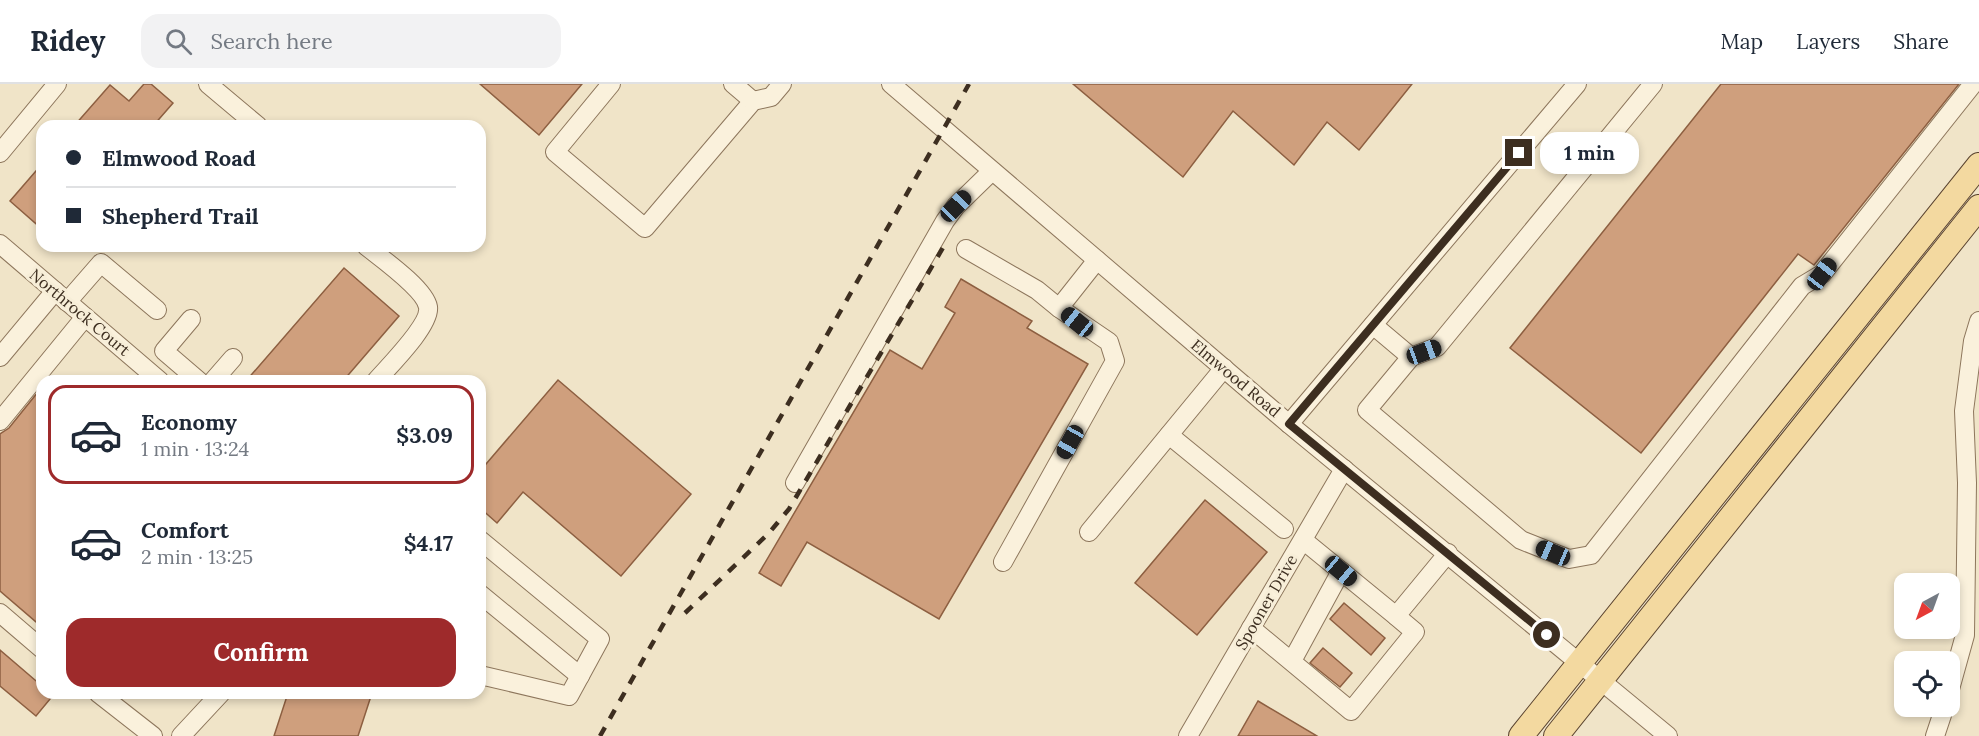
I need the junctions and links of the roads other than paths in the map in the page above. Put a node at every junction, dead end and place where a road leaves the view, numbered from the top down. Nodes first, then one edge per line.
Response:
1 (57, 84) edge
2 (208, 84) edge
3 (611, 84) edge
4 (733, 84) edge
5 (782, 84) edge
6 (891, 84) edge
7 (1577, 84) edge
8 (1653, 84) edge
9 (1973, 84) edge
10 (753, 101) junction
11 (251, 120) edge
12 (0, 153) edge
13 (1979, 165) edge
14 (992, 171) junction
15 (1979, 207) edge
16 (0, 244) edge
17 (966, 249) dead end
18 (373, 252) edge
19 (1097, 260) junction
20 (61, 296) junction
21 (1059, 308) junction
22 (157, 310) dead end
23 (86, 317) junction
24 (191, 320) dead end
25 (1979, 321) edge
26 (1373, 325) junction
27 (0, 357) edge
28 (1411, 357) junction
29 (233, 358) dead end
30 (1224, 368) junction
31 (38, 375) edge
32 (153, 375) edge
33 (192, 375) edge
34 (218, 375) edge
35 (381, 375) edge
36 (36, 377) edge
37 (0, 421) edge
38 (1289, 424) junction
39 (1169, 435) junction
40 (1344, 469) junction
41 (1973, 482) edge
42 (795, 483) dead end
43 (1284, 529) dead end
44 (1089, 532) dead end
45 (1303, 540) junction
46 (486, 545) edge
47 (1448, 553) junction
48 (1003, 562) dead end
49 (1341, 571) junction
50 (486, 599) edge
51 (0, 613) edge
52 (1396, 616) junction
53 (1251, 628) junction
54 (36, 644) edge
55 (1960, 653) edge
56 (1292, 661) junction
57 (1580, 662) junction
58 (486, 676) edge
59 (580, 676) junction
60 (1601, 680) junction
61 (106, 699) edge
62 (215, 699) edge
63 (1941, 717) edge
64 (153, 736) edge
65 (181, 736) edge
66 (1188, 736) edge
67 (1521, 736) edge
68 (1556, 736) edge
69 (1668, 736) edge
70 (1935, 736) edge

1 - 12 street
2 - 11 street
3 - 10 street
4 - 10 street
5 - 10 street
6 - 14 street, Elmwood Road
7 - 26 street
8 - 28 street
9 - 28 street
13 - 57 main road
14 - 19 street, Elmwood Road
14 - 42 street
15 - 60 main road
16 - 20 street, Northrock Court
17 - 21 street
18 - 35 street
19 - 21 street
19 - 30 street, Elmwood Road
20 - 22 street
20 - 23 street, Northrock Court
20 - 27 street
21 - 48 street
23 - 31 street
23 - 32 street, Northrock Court
24 - 33 street
25 - 41 street
26 - 28 street
26 - 38 street
29 - 34 street
30 - 38 street, Elmwood Road
30 - 39 street
36 - 37 street
38 - 40 street, Elmwood Road
39 - 43 street
39 - 44 street
40 - 45 street, Spooner Drive
40 - 47 street, Elmwood Road
41 - 55 street
45 - 49 street
45 - 53 street, Spooner Drive
46 - 59 street
47 - 52 street
47 - 57 street, Elmwood Road
49 - 52 street
49 - 56 street
50 - 59 street
51 - 54 street
52 - 56 street
53 - 56 street
53 - 66 street, Spooner Drive
57 - 60 street, Elmwood Road
57 - 67 main road
58 - 59 street
60 - 68 main road
60 - 69 street, Elmwood Road
61 - 64 street
62 - 65 street
63 - 70 street

